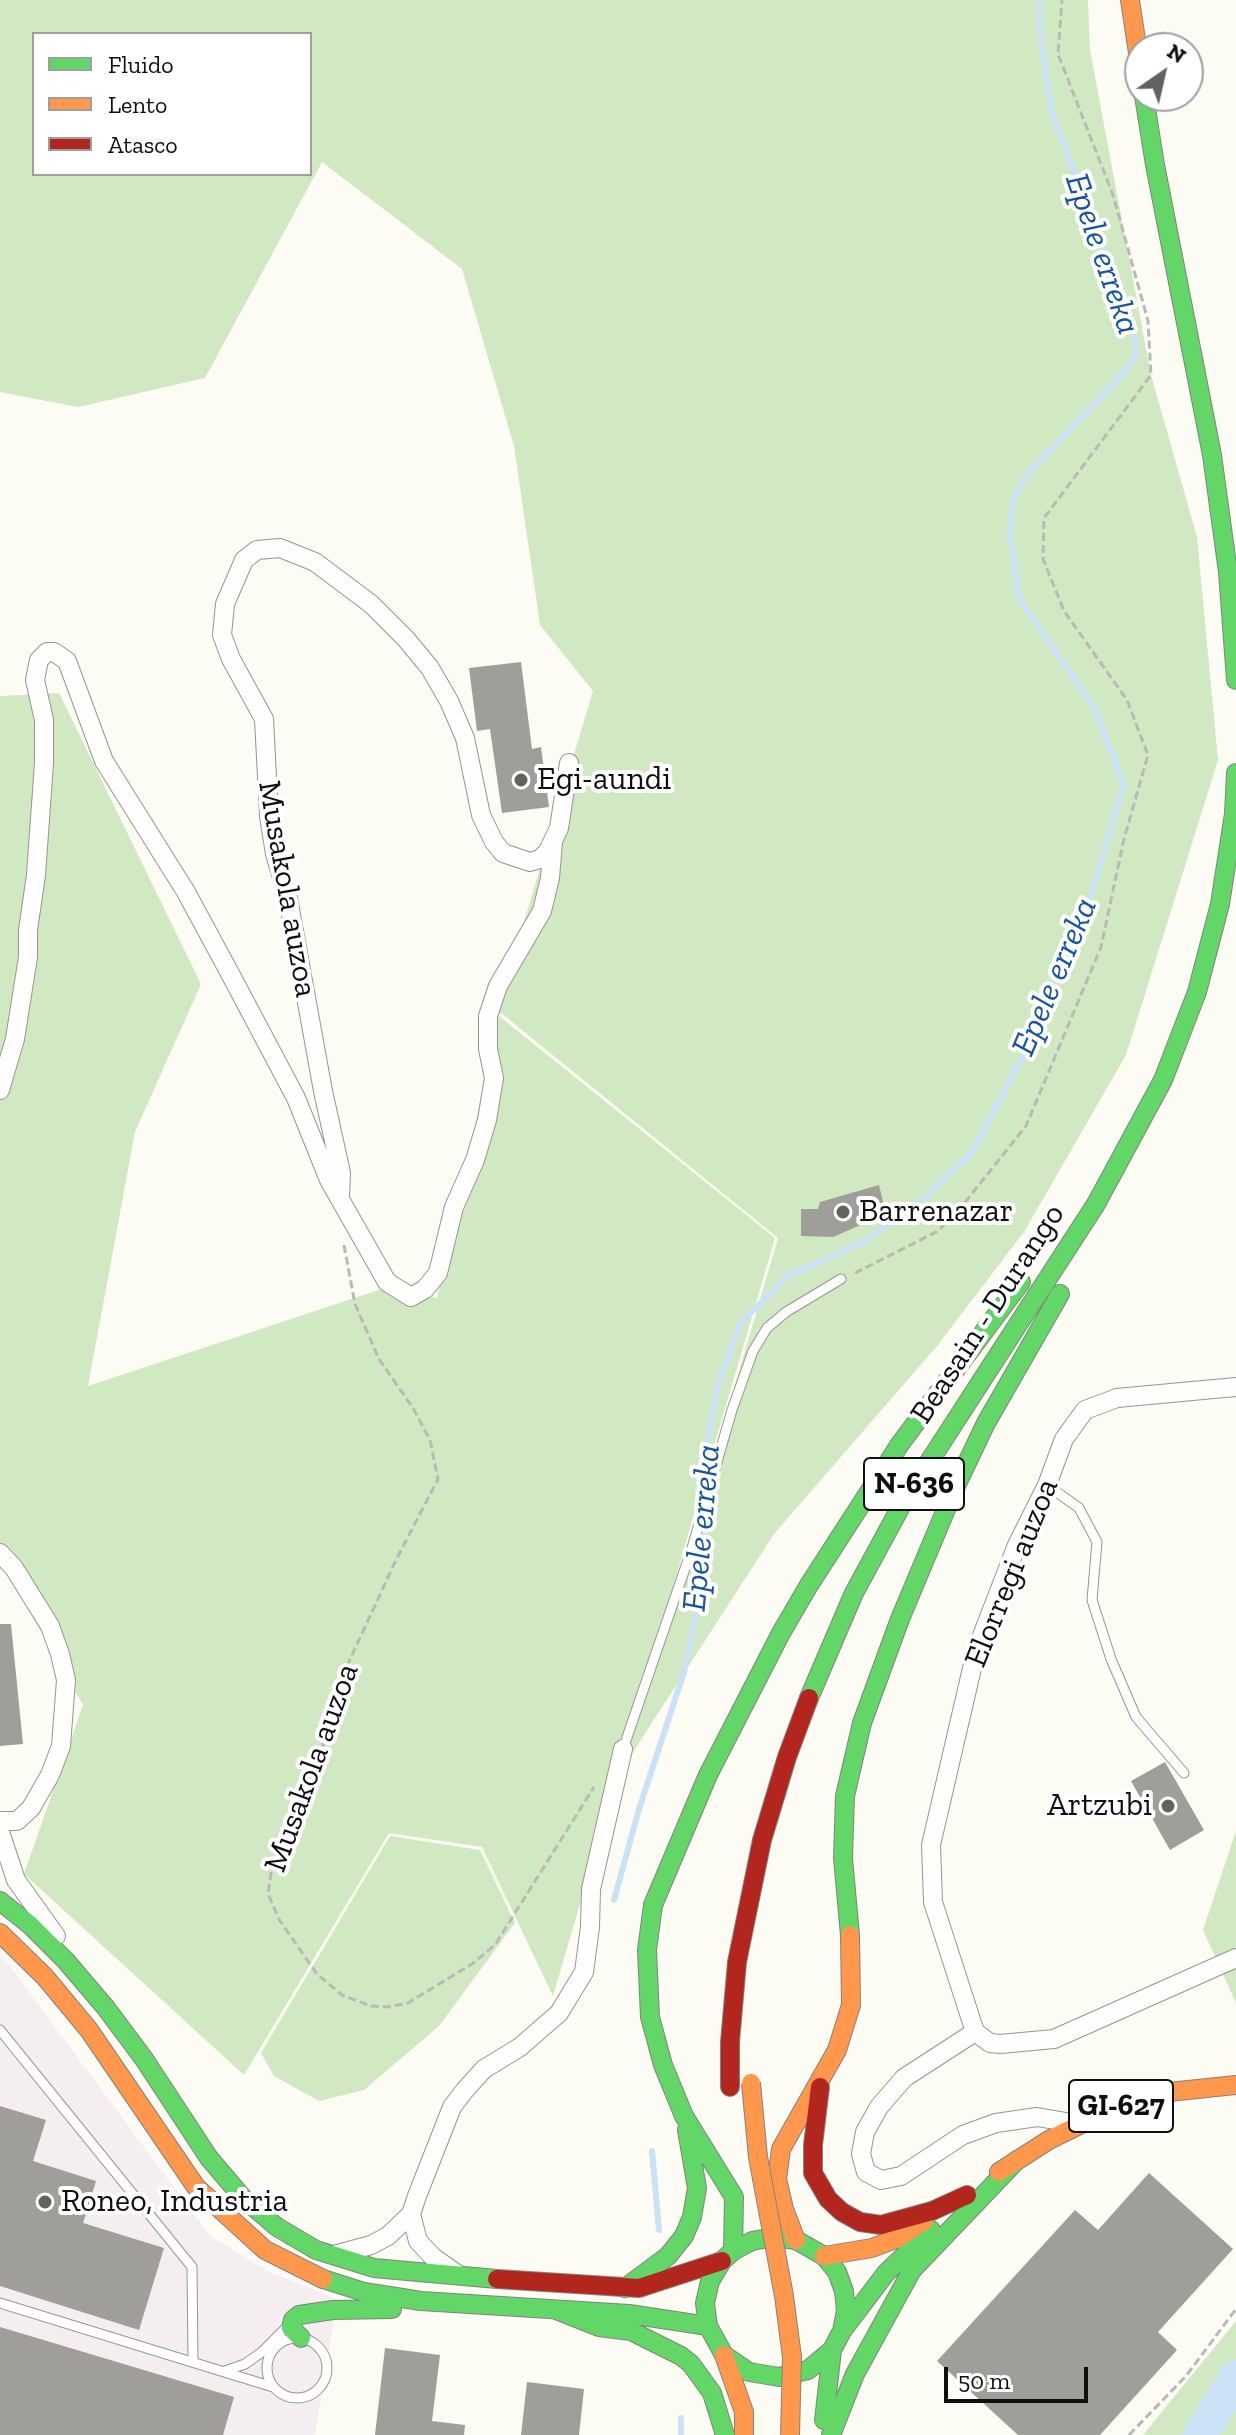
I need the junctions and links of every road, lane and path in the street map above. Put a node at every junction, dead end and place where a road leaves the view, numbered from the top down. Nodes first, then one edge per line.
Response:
1 (1062, 0) edge
2 (1130, 0) edge
3 (1135, 32) edge
4 (1147, 112) edge
5 (1236, 680) edge
6 (569, 763) dead end
7 (1236, 773) edge
8 (553, 842) junction
9 (1163, 1080) junction
10 (0, 1090) edge
11 (340, 1197) junction
12 (343, 1235) dead end
13 (1051, 1239) dead end
14 (1034, 1264) dead end
15 (841, 1279) joint
16 (1236, 1387) edge
17 (1047, 1485) junction
18 (0, 1553) edge
19 (623, 1749) joint
20 (1184, 1773) dead end
21 (597, 1782) dead end
22 (0, 1821) edge
23 (0, 1832) edge
24 (0, 1901) edge
25 (745, 1925) junction
26 (0, 1933) edge
27 (1236, 1958) edge
28 (82, 1979) junction
29 (0, 2030) edge
30 (975, 2032) junction
31 (822, 2081) junction
32 (1236, 2085) edge
33 (730, 2094) dead end
34 (684, 2116) junction
35 (1078, 2124) junction
36 (1017, 2160) junction
37 (740, 2174) dead end
38 (967, 2195) junction
39 (411, 2214) junction
40 (796, 2240) junction
41 (331, 2256) junction
42 (728, 2256) junction
43 (824, 2256) junction
44 (755, 2257) dead end
45 (469, 2279) junction
46 (625, 2288) junction
47 (0, 2303) edge
48 (503, 2307) junction
49 (1236, 2309) edge
50 (556, 2310) junction
51 (293, 2320) junction
52 (708, 2326) junction
53 (842, 2331) junction
54 (301, 2338) junction
55 (832, 2350) junction
56 (724, 2355) junction
57 (770, 2357) dead end
58 (193, 2362) junction
59 (225, 2371) junction
60 (273, 2387) junction
61 (772, 2391) dead end
62 (725, 2435) edge
63 (744, 2435) edge
64 (790, 2435) edge
65 (822, 2435) edge
66 (831, 2435) edge
67 (1129, 2435) edge

1 - 15 path
2 - 3 main road
4 - 5 main road
6 - 8 street, Musakola auzoa
7 - 9 main road, Beasain - Durango / N-636
8 - 11 street, Musakola auzoa
8 - 11 street, Musakola auzoa
9 - 13 main road
9 - 25 main road, Beasain - Durango / N-636
9 - 31 main road
10 - 11 street, Musakola auzoa
12 - 21 path, Musakola auzoa
14 - 34 main road
15 - 19 lane
16 - 17 street, Elorregi auzoa
17 - 20 lane
17 - 30 street, Elorregi auzoa
18 - 22 street
19 - 39 street
23 - 28 street
24 - 28 main road
25 - 33 main road
25 - 64 main road, bridge
26 - 48 main road
27 - 30 street
28 - 41 main road
29 - 58 lane
30 - 35 street
31 - 38 main road
31 - 40 main road
32 - 35 main road, GI-627
34 - 42 main road
34 - 46 main road
35 - 36 main road, GI-627
36 - 38 main road, GI-627
36 - 66 main road
37 - 44 main road
38 - 43 main road, GI-627
38 - 53 main road, GI-627
39 - 41 street
39 - 45 street
40 - 42 main road
40 - 43 main road
41 - 45 main road
42 - 46 main road
42 - 52 main road
43 - 53 main road, GI-627
45 - 46 main road
47 - 58 lane
48 - 50 main road
48 - 51 main road
49 - 67 path
50 - 52 main road
50 - 62 main road
51 - 54 main road
51 - 59 lane
52 - 56 main road
53 - 55 main road, GI-627
54 - 60 lane
54 - 60 lane
55 - 56 main road, GI-627
55 - 65 main road
56 - 63 main road
57 - 61 main road
58 - 59 lane
59 - 60 lane

